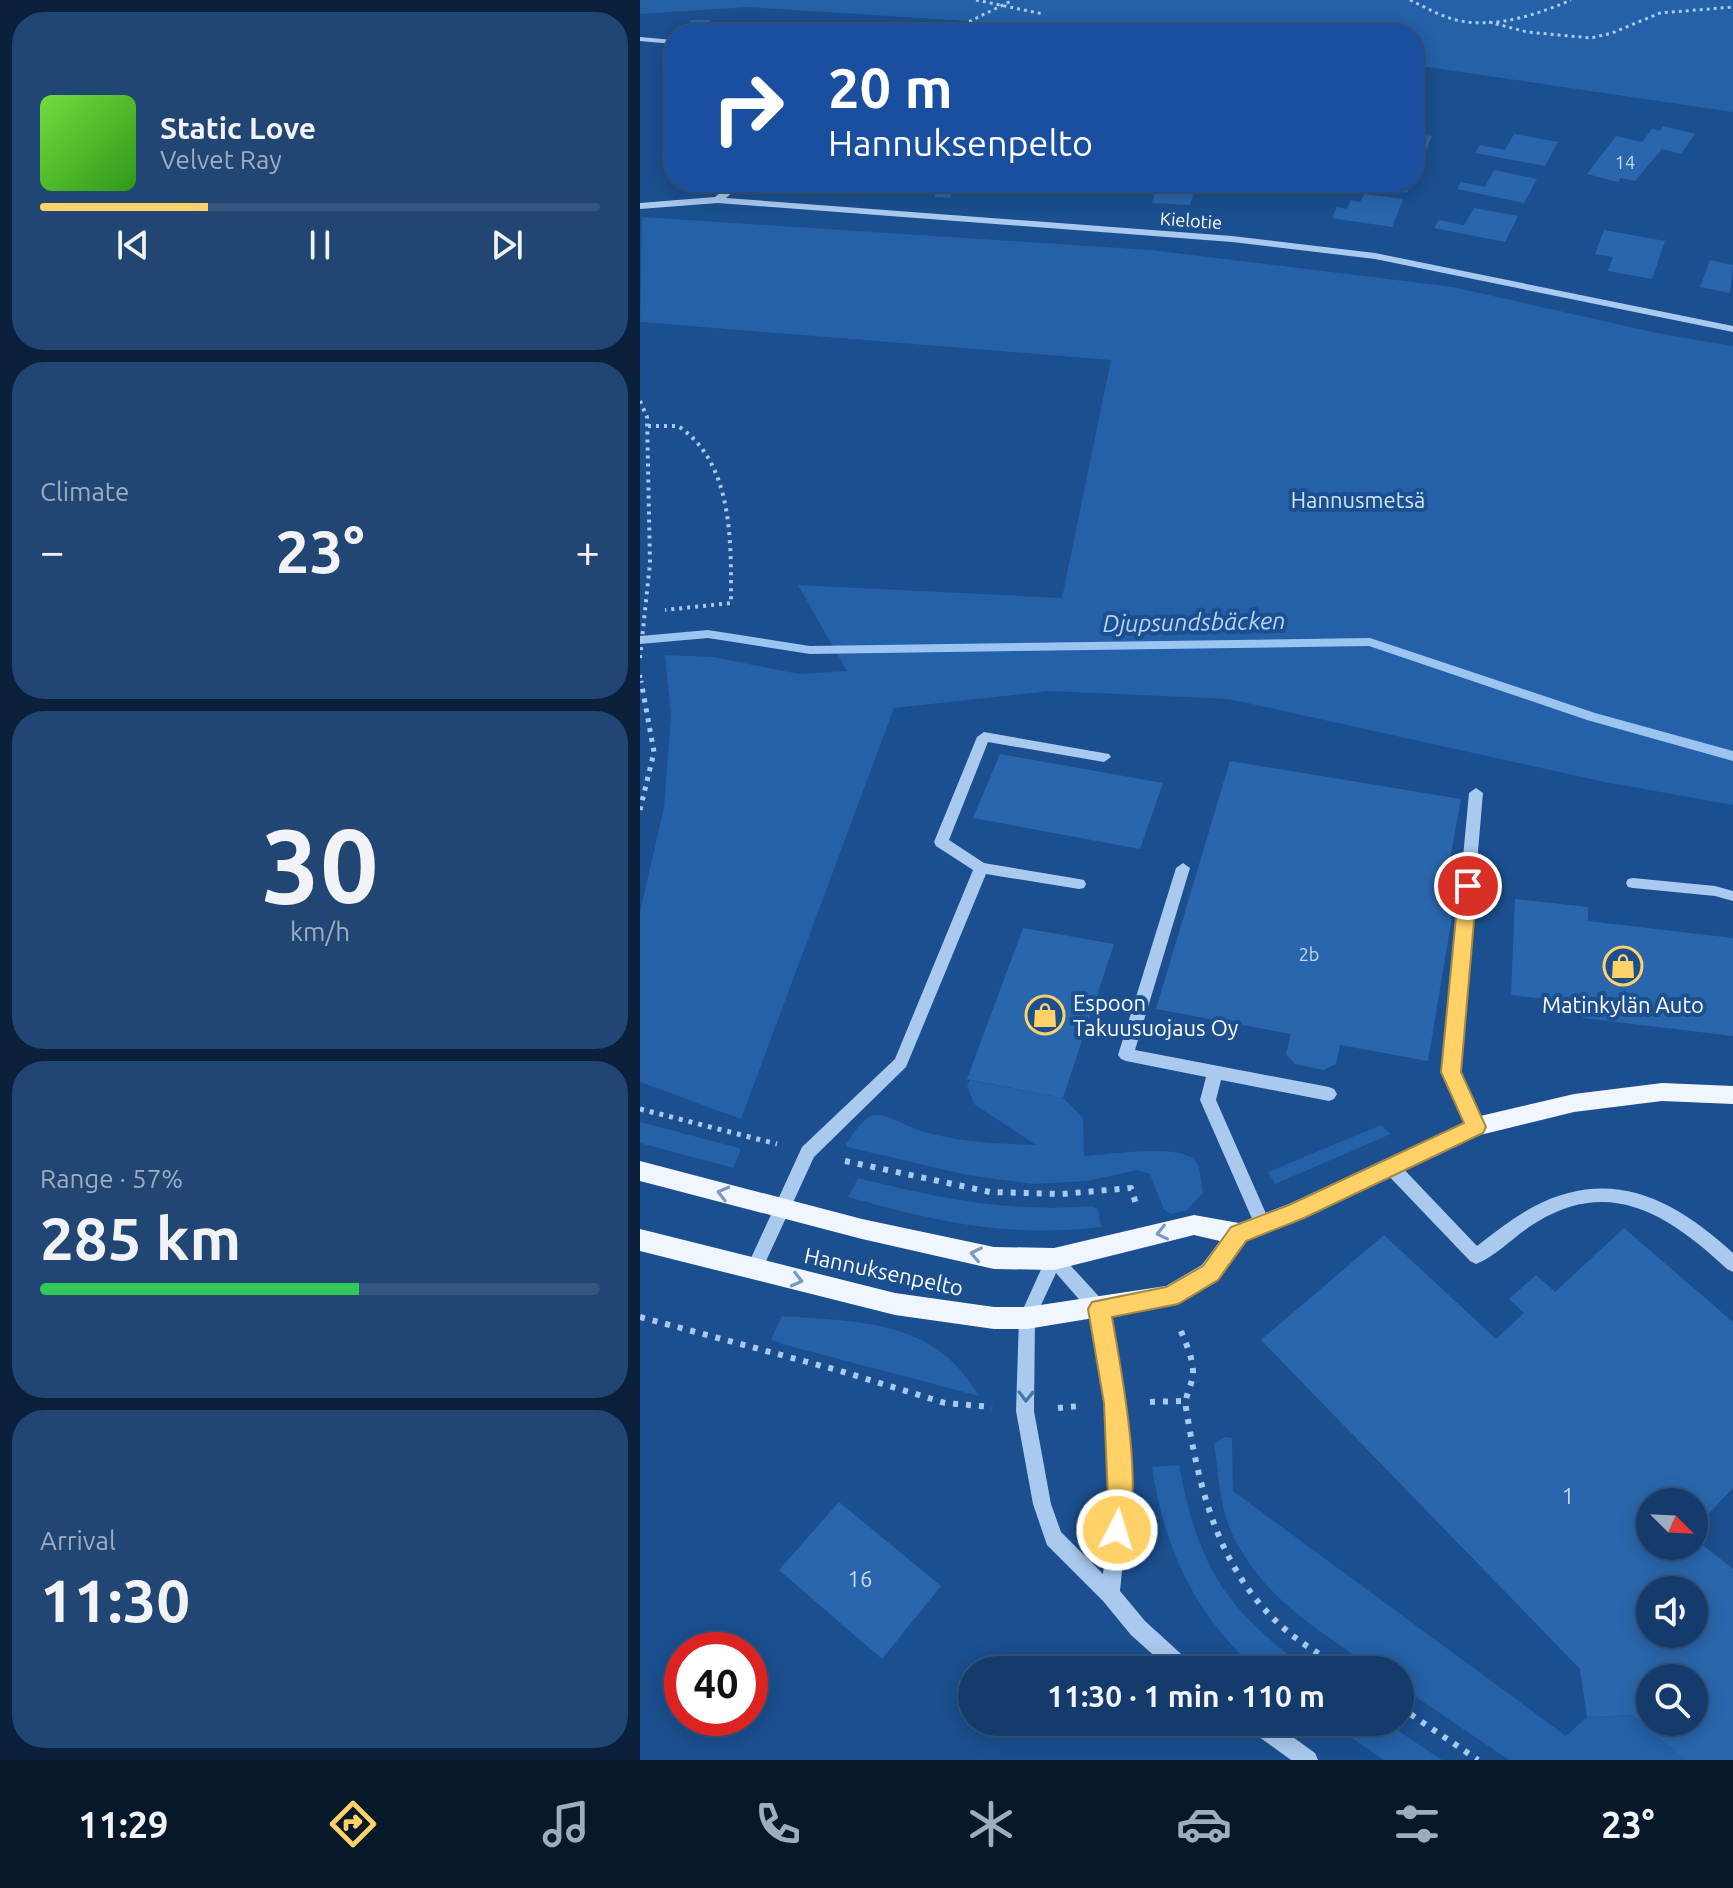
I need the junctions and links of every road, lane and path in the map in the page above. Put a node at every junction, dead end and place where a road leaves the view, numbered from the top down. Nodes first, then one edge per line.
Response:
1 (976, 0) edge
2 (1013, 0) edge
3 (1410, 0) edge
4 (1571, 0) edge
5 (1003, 5) junction
6 (1733, 7) edge
7 (1043, 14) dead end
8 (1489, 22) junction
9 (964, 24) edge
10 (640, 39) edge
11 (664, 41) edge
12 (727, 192) edge
13 (718, 200) junction
14 (640, 206) edge
15 (1733, 329) edge
16 (640, 401) edge
17 (648, 426) junction
18 (665, 610) dead end
19 (640, 658) edge
20 (640, 675) edge
21 (1104, 757) dead end
22 (1476, 793) dead end
23 (640, 810) edge
24 (981, 868) junction
25 (1183, 868) dead end
26 (1633, 883) dead end
27 (1079, 884) dead end
28 (1733, 896) edge
29 (1215, 1072) junction
30 (1329, 1094) dead end
31 (1733, 1095) edge
32 (640, 1109) edge
33 (1476, 1127) junction
34 (808, 1152) junction
35 (1390, 1166) junction
36 (640, 1171) edge
37 (783, 1208) junction
38 (1263, 1225) junction
39 (1239, 1234) junction
40 (1148, 1236) junction
41 (640, 1240) edge
42 (1054, 1259) junction
43 (1733, 1264) edge
44 (754, 1269) junction
45 (1170, 1296) junction
46 (1099, 1309) junction
47 (640, 1317) edge
48 (1027, 1318) junction
49 (1184, 1401) junction
50 (1115, 1403) junction
51 (1025, 1411) junction
52 (1110, 1594) junction
53 (1169, 1656) edge
54 (1324, 1656) edge
55 (1414, 1717) edge
56 (1275, 1736) edge
57 (1308, 1760) edge
58 (1478, 1760) edge

1 - 5 path
2 - 5 path
3 - 8 path
4 - 8 path
5 - 7 path
5 - 9 path
6 - 8 path
10 - 11 street
12 - 13 street
13 - 14 street, Kielotie
13 - 15 street, Kielotie
16 - 17 path
17 - 18 path
17 - 19 path, bridge
20 - 23 path
21 - 24 street
22 - 33 street
24 - 27 street
24 - 34 street
25 - 29 street
26 - 28 street
29 - 30 street
29 - 38 street
31 - 33 main road
32 - 34 path
33 - 35 main road
34 - 37 street
34 - 40 path
35 - 38 main road
35 - 43 street
37 -> 36 main road, Hannuksenpelto
42 -> 37 main road, Hannuksenpelto
37 - 44 street
38 - 39 main road
39 -> 40 main road, Hannuksenpelto
39 - 45 main road, Hannuksenpelto
40 - 42 main road, Hannuksenpelto
41 - 44 main road, Hannuksenpelto
42 - 46 street
42 - 48 street
44 -> 48 main road, Hannuksenpelto
45 - 46 main road, Hannuksenpelto
45 - 49 path
46 - 48 main road, Hannuksenpelto
46 - 50 street
47 - 51 path
48 -> 51 street
49 - 50 path
49 - 54 path
50 - 51 path
50 - 52 street
51 - 52 street
52 - 53 street
55 - 58 path
56 - 57 street

